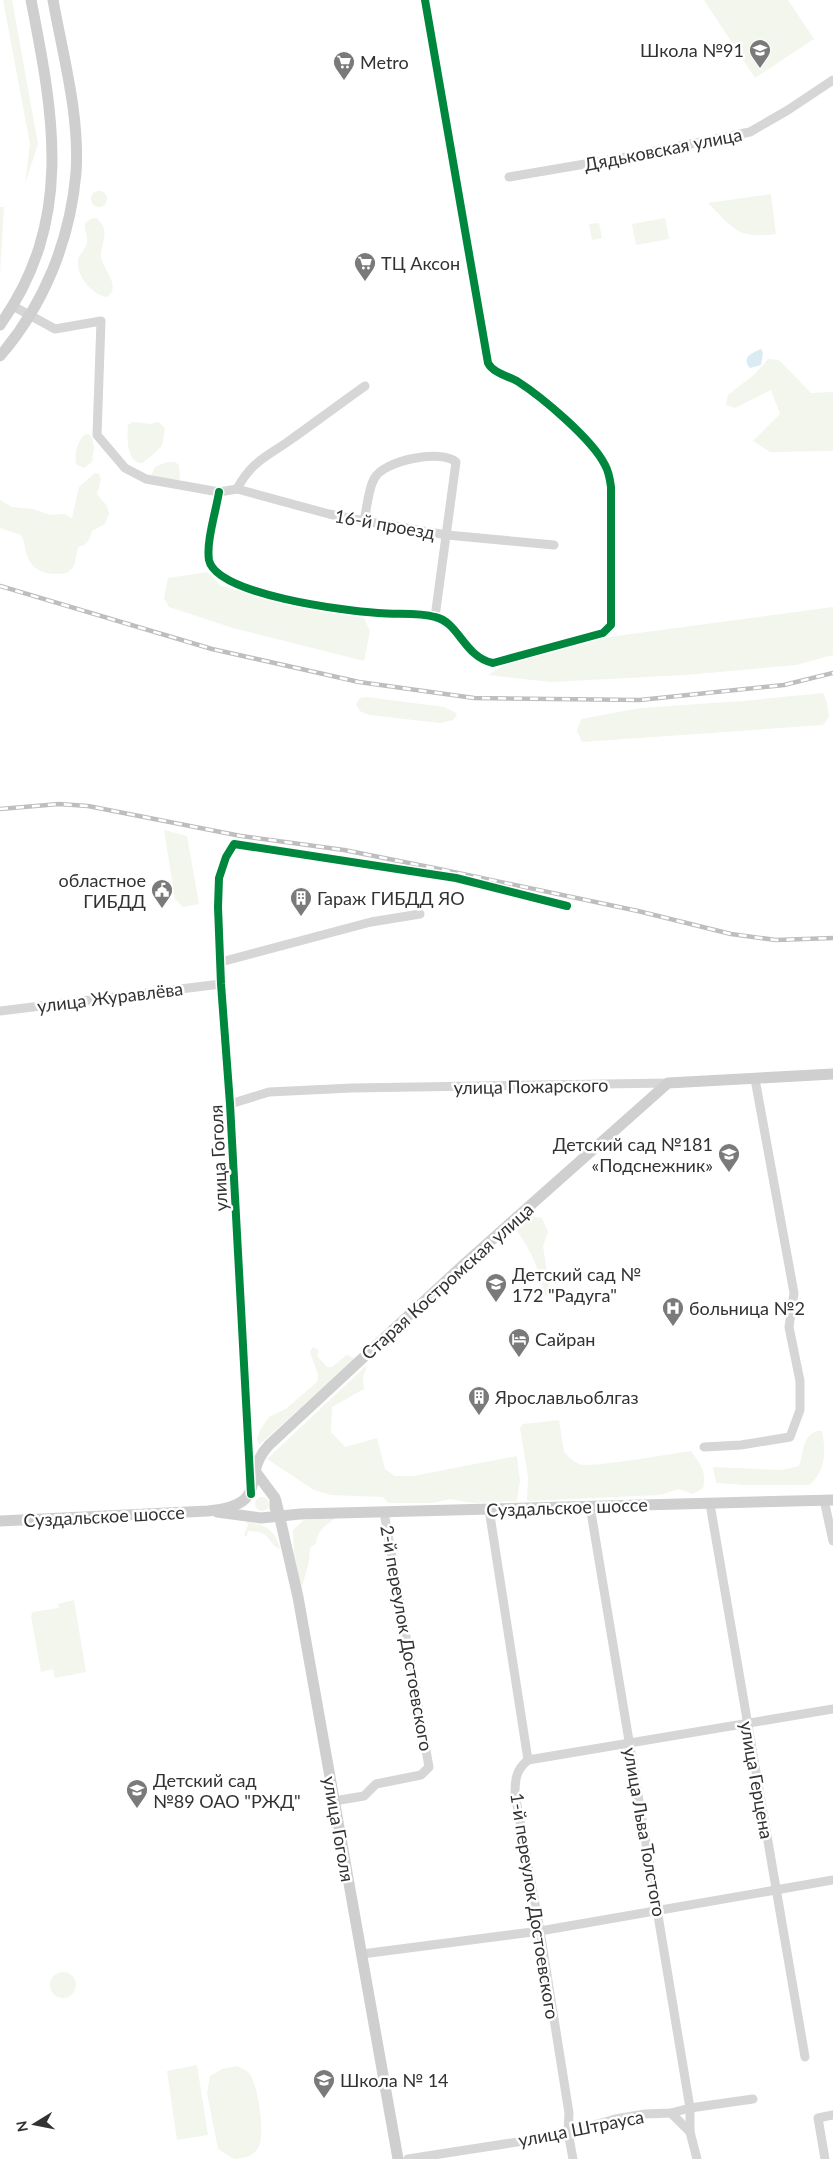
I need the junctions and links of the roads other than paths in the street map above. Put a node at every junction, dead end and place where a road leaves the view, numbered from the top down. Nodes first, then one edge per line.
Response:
1 (31, 0) edge
2 (53, 0) edge
3 (424, 0) edge
4 (833, 80) edge
5 (509, 177) dead end
6 (13, 306) junction
7 (32, 315) junction
8 (0, 325) edge
9 (0, 356) edge
10 (365, 386) dead end
11 (237, 489) junction
12 (219, 492) junction
13 (364, 521) junction
14 (447, 535) junction
15 (554, 545) dead end
16 (435, 617) junction
17 (567, 906) dead end
18 (420, 914) dead end
19 (221, 962) junction
20 (221, 984) junction
21 (0, 1011) edge
22 (833, 1074) edge
23 (755, 1079) junction
24 (668, 1083) junction
25 (230, 1104) junction
26 (704, 1447) dead end
27 (250, 1459) junction
28 (255, 1471) junction
29 (250, 1494) junction
30 (272, 1496) junction
31 (829, 1500) edge
32 (710, 1504) junction
33 (590, 1506) junction
34 (489, 1509) junction
35 (208, 1511) junction
36 (384, 1512) junction
37 (299, 1514) junction
38 (280, 1516) junction
39 (263, 1518) junction
40 (0, 1521) edge
41 (286, 1540) junction
42 (833, 1541) edge
43 (833, 1709) edge
44 (747, 1722) junction
45 (630, 1744) junction
46 (528, 1760) junction
47 (334, 1801) junction
48 (833, 1880) edge
49 (776, 1888) junction
50 (659, 1911) junction
51 (540, 1931) junction
52 (362, 1954) junction
53 (805, 2057) dead end
54 (754, 2098) dead end
55 (690, 2108) junction
56 (671, 2113) junction
57 (833, 2115) edge
58 (568, 2132) junction
59 (690, 2132) junction
60 (398, 2159) edge
61 (408, 2159) edge
62 (573, 2159) edge
63 (697, 2159) edge
64 (824, 2159) edge

1 - 6 main road
2 - 7 main road
3 - 16 street
4 - 5 street, Дядьковская улица
6 - 7 street
6 - 8 main road
7 - 9 main road
7 - 12 street, 16-й проезд
10 - 11 street
11 - 12 street, 16-й проезд
11 - 13 street, 16-й проезд
12 - 16 street
13 - 14 street, 16-й проезд
13 - 14 street
14 - 15 street, 16-й проезд
14 - 16 street
17 - 19 street, улица Гоголя
18 - 19 street
19 - 20 street, улица Гоголя
20 - 21 street, улица Журавлёва
20 - 25 street, улица Гоголя
22 - 23 main road, улица Пожарского
23 - 24 main road, улица Пожарского
23 - 26 street
24 - 25 street, улица Пожарского
24 - 28 main road, Старая Костромская улица
25 - 27 street, улица Гоголя
27 - 28 street, улица Гоголя
27 - 29 street, улица Гоголя
28 - 29 main road, Старая Костромская улица
28 - 30 main road, улица Гоголя
29 - 30 main road
29 - 35 main road, Суздальское шоссе
29 - 39 main road
30 - 37 main road, Суздальское шоссе
30 - 38 main road, улица Гоголя
30 - 39 main road
31 - 32 main road, Суздальское шоссе
31 - 42 street
32 - 33 main road, Суздальское шоссе
32 - 44 street, улица Герцена
33 - 34 main road, Суздальское шоссе
33 - 45 street, улица Льва Толстого
34 - 36 main road, Суздальское шоссе
34 - 46 street
35 - 39 main road, Суздальское шоссе
35 - 40 main road, Суздальское шоссе
36 - 37 main road, Суздальское шоссе
36 - 47 street, 2-й переулок Достоевского
37 - 38 main road, Суздальское шоссе
37 - 41 main road
38 - 39 main road, Суздальское шоссе
38 - 41 main road, улица Гоголя
39 - 41 main road
41 - 47 main road, улица Гоголя
43 - 44 street
44 - 45 street
44 - 49 street, улица Герцена
45 - 46 street
45 - 50 street, улица Льва Толстого
46 - 51 street, 1-й переулок Достоевского
47 - 52 main road, улица Гоголя
48 - 49 street
49 - 50 street
49 - 53 street, улица Герцена
50 - 51 street
50 - 55 street, улица Льва Толстого
51 - 52 street
51 - 58 street, 1-й переулок Достоевского
52 - 60 main road, улица Гоголя
54 - 55 street, улица Штрауса
55 - 56 street, улица Штрауса
55 - 59 street, улица Льва Толстого
56 - 58 street, улица Штрауса
56 - 59 street
57 - 64 street
58 - 61 street, улица Штрауса
58 - 62 street, 1-й переулок Достоевского
59 - 63 street, улица Льва Толстого

